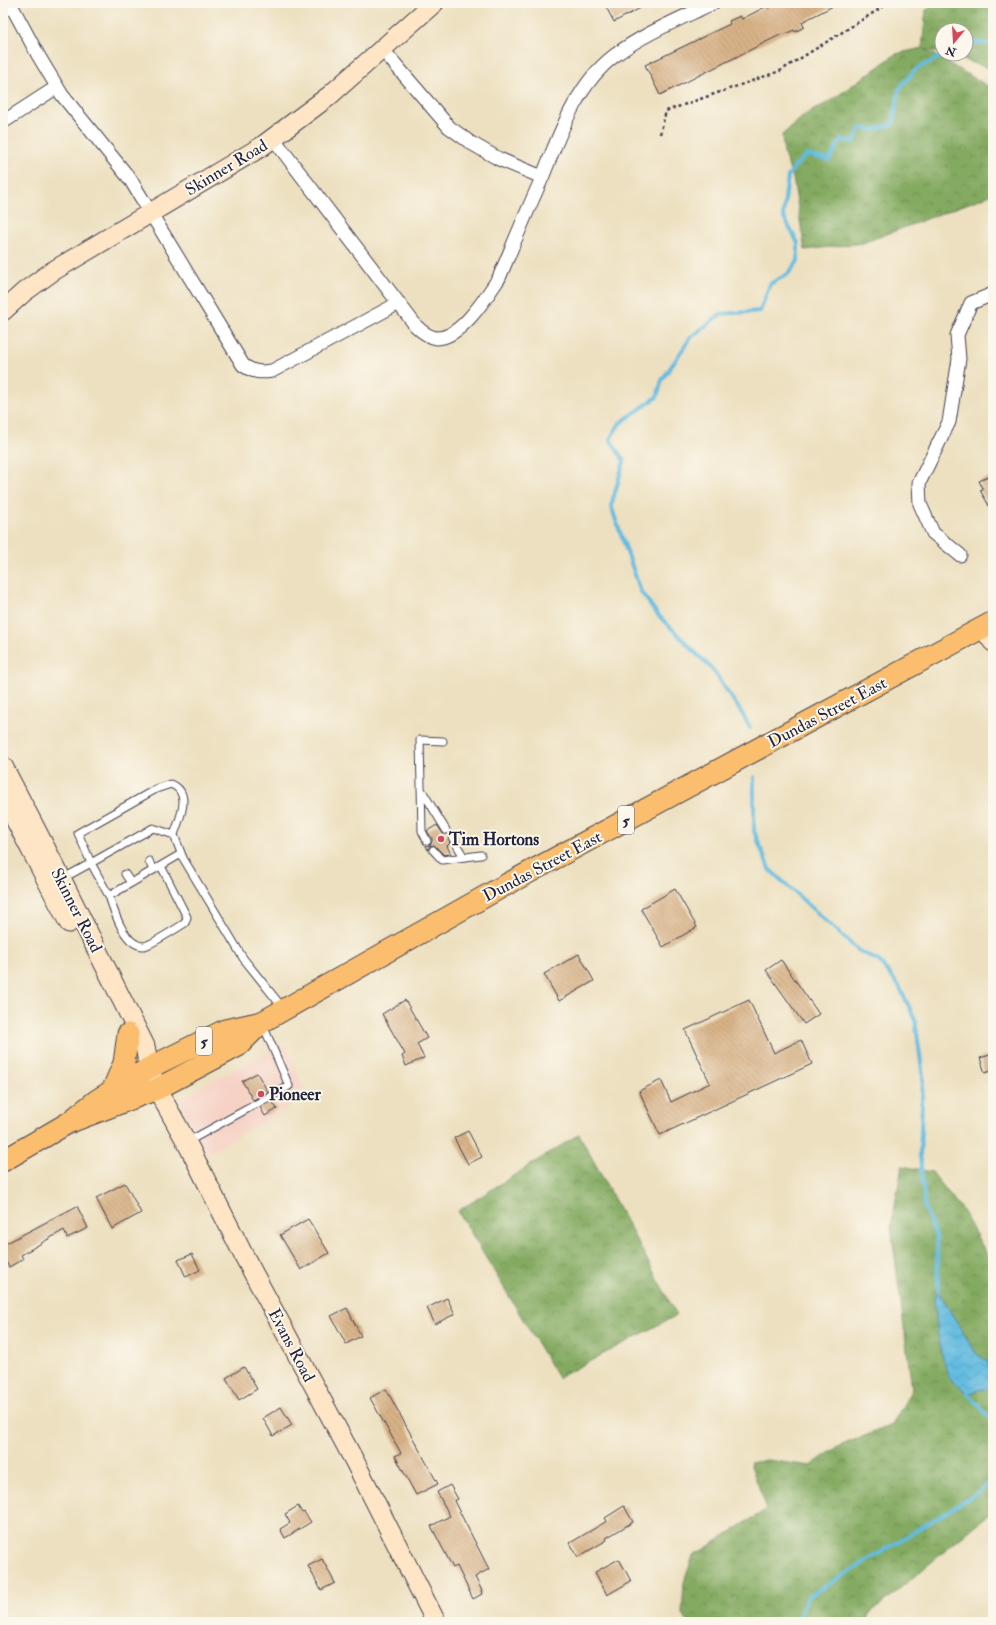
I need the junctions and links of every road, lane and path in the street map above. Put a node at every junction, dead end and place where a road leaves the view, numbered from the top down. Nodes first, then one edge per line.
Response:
1 (10, 3) edge
2 (434, 3) edge
3 (713, 3) edge
4 (889, 3) edge
5 (382, 49) junction
6 (57, 87) junction
7 (3, 122) edge
8 (660, 134) dead end
9 (273, 138) junction
10 (542, 177) junction
11 (151, 212) junction
12 (993, 294) edge
13 (399, 303) junction
14 (3, 311) edge
15 (960, 555) dead end
16 (990, 631) edge
17 (443, 741) dead end
18 (3, 766) edge
19 (421, 789) junction
20 (3, 796) edge
21 (446, 830) dead end
22 (174, 835) junction
23 (453, 840) dead end
24 (426, 841) dead end
25 (433, 850) dead end
26 (181, 854) junction
27 (481, 855) dead end
28 (464, 857) junction
29 (149, 861) dead end
30 (91, 863) junction
31 (161, 866) junction
32 (153, 870) junction
33 (125, 874) dead end
34 (62, 880) junction
35 (131, 883) junction
36 (110, 896) junction
37 (284, 1010) junction
38 (262, 1022) junction
39 (128, 1034) junction
40 (148, 1062) junction
41 (157, 1089) junction
42 (112, 1091) junction
43 (68, 1123) junction
44 (187, 1143) junction
45 (3, 1161) edge
46 (436, 1622) edge

1 - 6 street
2 - 5 street, Skinner Road
3 - 10 street
4 - 8 path
5 - 9 street, Skinner Road
5 - 10 street
6 - 7 street
6 - 11 street
9 - 11 street, Skinner Road
9 - 13 street
10 - 13 street
11 - 13 street
11 - 14 street, Skinner Road
12 - 15 street
16 - 37 main road, Dundas Street East / 5
17 - 19 lane
18 - 34 street, Skinner Road
19 - 21 lane
19 - 24 lane
20 - 39 street, Skinner Road
22 - 26 lane
22 - 30 lane
22 - 30 lane
23 - 28 lane
25 - 28 lane
26 - 31 lane
26 - 37 lane
27 - 28 lane
29 - 32 lane
30 - 34 lane
30 - 36 lane
31 - 32 lane
31 - 36 lane
32 - 35 lane
33 - 35 lane
34 - 40 street, Skinner Road
35 - 36 lane
37 - 38 main road, Dundas Street East / 5
38 - 40 main road, Dundas Street East / 5
38 - 41 main road, Dundas Street East
38 - 44 lane
39 - 40 street, Skinner Road
39 - 42 main road
40 - 41 street, Evans Road
40 - 42 main road, Dundas Street East / 5
41 - 43 main road, Dundas Street East
41 - 44 street, Evans Road
42 - 43 main road, Dundas Street East / 5
43 - 45 main road, Dundas Street East / 5
44 - 46 street, Evans Road

